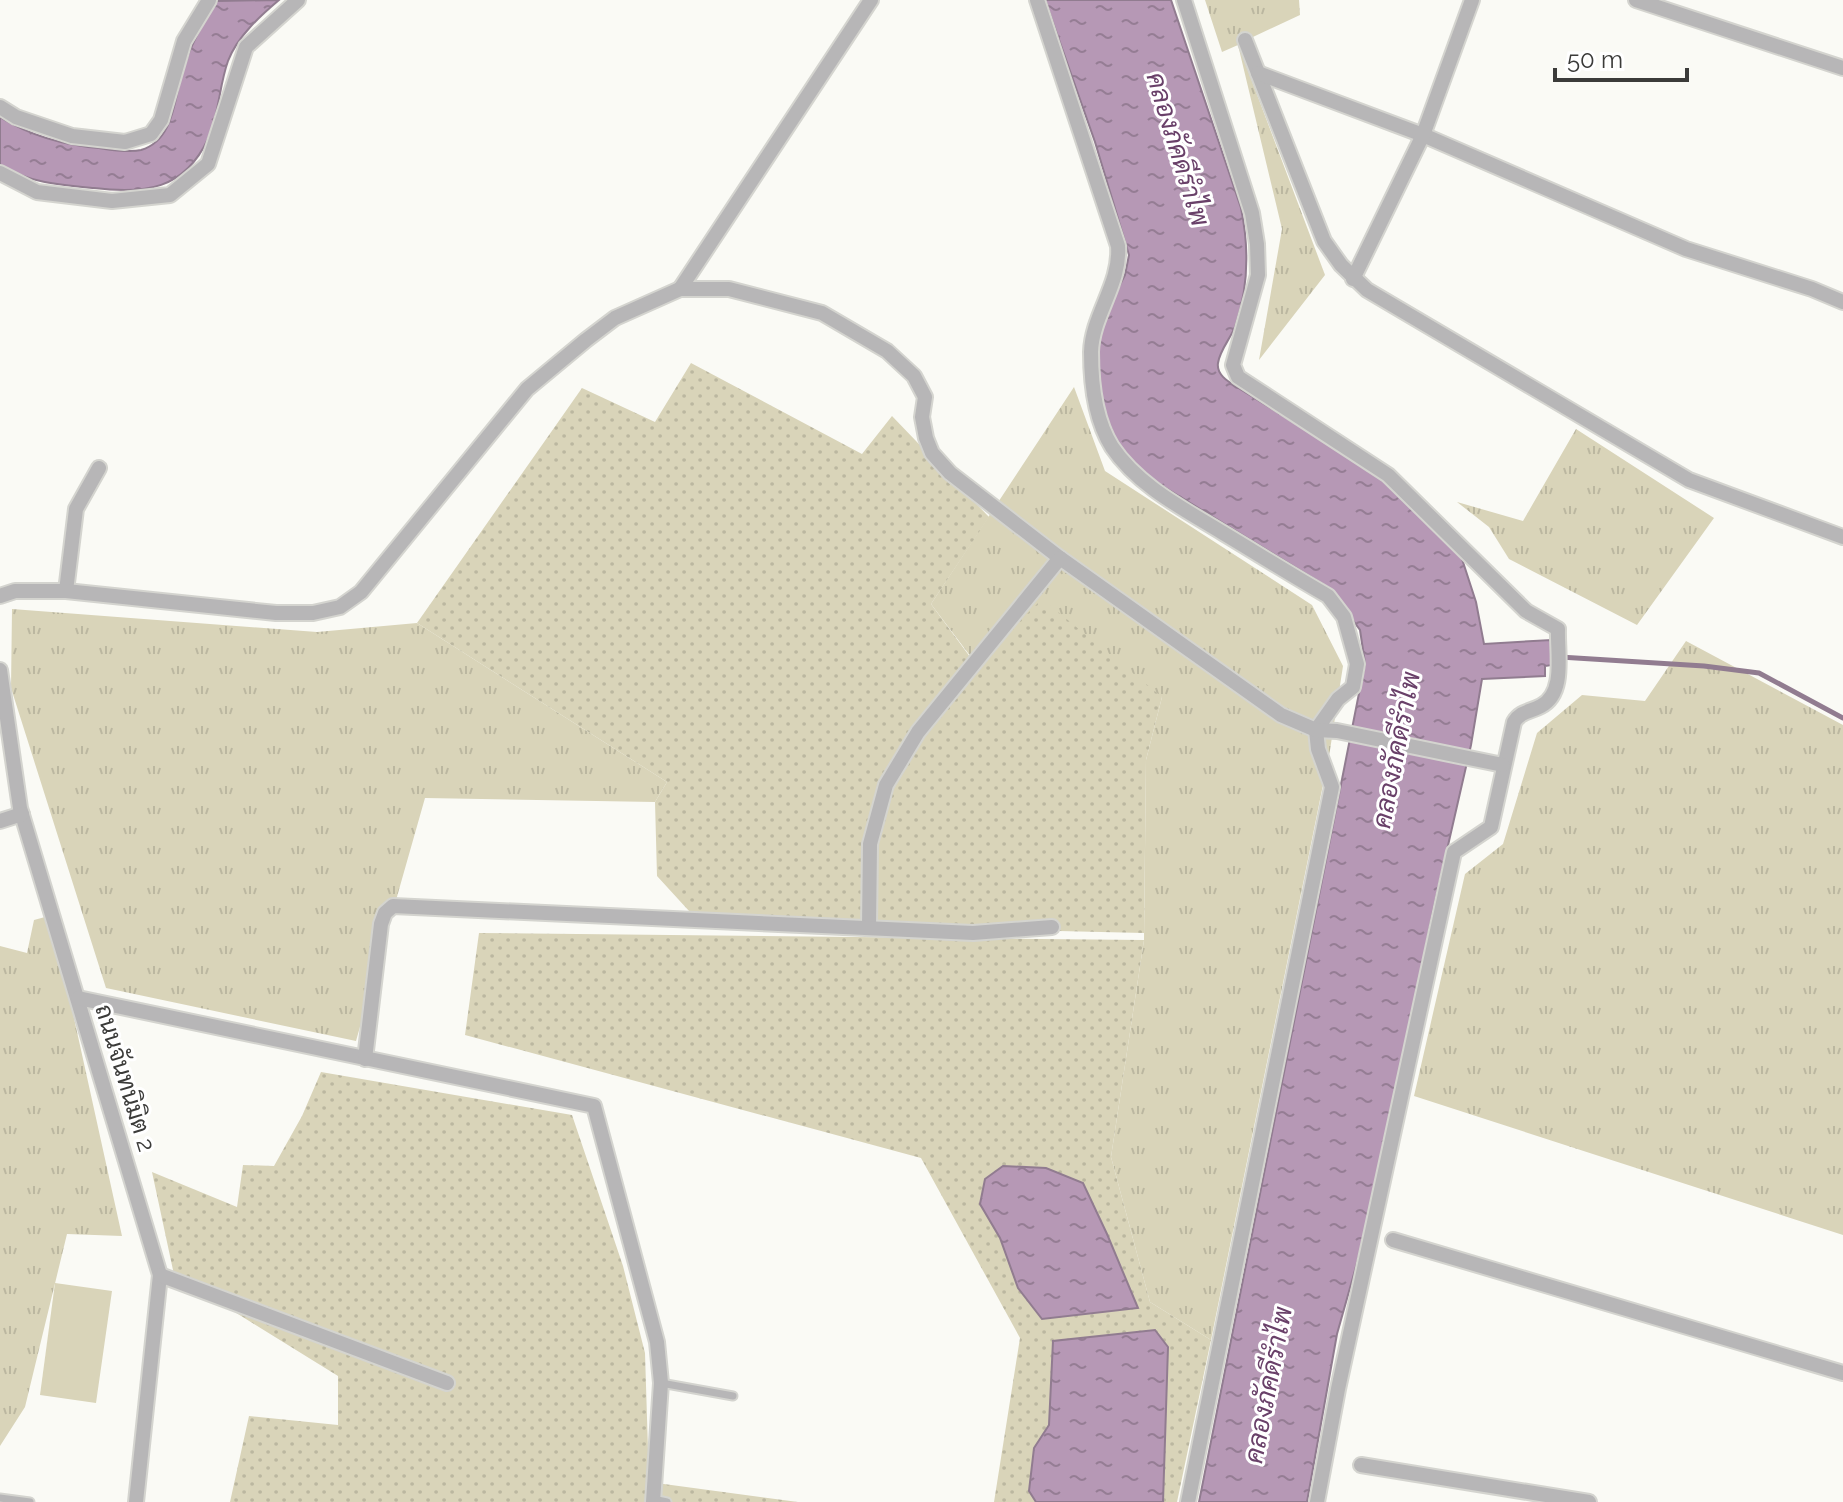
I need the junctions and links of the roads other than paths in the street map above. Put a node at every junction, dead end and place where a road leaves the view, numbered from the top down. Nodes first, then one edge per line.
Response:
1 (209, 0) edge
2 (298, 0) edge
3 (871, 0) edge
4 (1037, 0) edge
5 (1184, 0) edge
6 (1472, 0) edge
7 (1636, 0) edge
8 (1245, 40) dead end
9 (1843, 68) edge
10 (1258, 73) junction
11 (0, 107) edge
12 (1423, 135) junction
13 (0, 173) edge
14 (1353, 279) junction
15 (680, 289) junction
16 (1843, 302) edge
17 (99, 468) dead end
18 (1843, 537) edge
19 (1060, 558) junction
20 (66, 591) junction
21 (0, 596) edge
22 (0, 670) edge
23 (1316, 730) junction
24 (1503, 765) junction
25 (22, 814) junction
26 (0, 821) edge
27 (869, 927) junction
28 (1052, 927) dead end
29 (78, 998) junction
30 (365, 1059) junction
31 (1393, 1240) dead end
32 (160, 1275) junction
33 (1843, 1373) edge
34 (447, 1383) dead end
35 (661, 1383) junction
36 (733, 1396) dead end
37 (1361, 1465) dead end
38 (0, 1498) edge
39 (658, 1501) edge
40 (30, 1502) edge
41 (136, 1502) edge
42 (1188, 1502) edge
43 (1317, 1502) edge
44 (1589, 1502) edge

1 - 11 street
2 - 13 street
3 - 15 street
4 - 23 street
5 - 24 street
6 - 12 street
7 - 9 street
8 - 10 street
10 - 12 street
10 - 14 street
12 - 14 street
12 - 16 street
14 - 18 street
15 - 19 street
15 - 20 street
17 - 20 street
19 - 23 street
19 - 27 street
20 - 21 street
22 - 25 street, ถนนจันทนิมิต 2
23 - 24 street
23 - 42 street
24 - 43 street
25 - 26 street
25 - 29 street, ถนนจันทนิมิต 2
27 - 28 street
27 - 30 street
29 - 30 street
29 - 32 street, ถนนจันทนิมิต 2
30 - 35 street
31 - 33 street
32 - 34 street
32 - 41 street, ถนนจันทนิมิต 2
35 - 36 lane
35 - 39 street
37 - 44 street
38 - 40 lane

